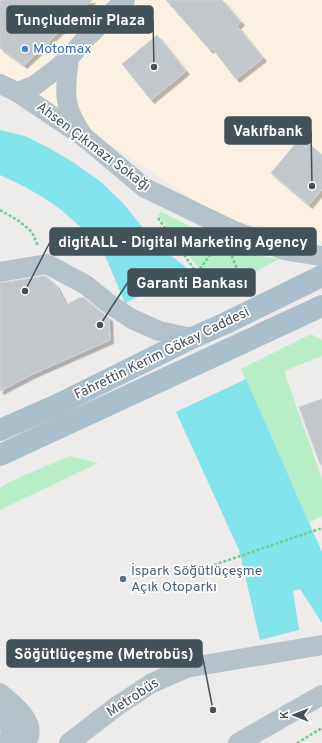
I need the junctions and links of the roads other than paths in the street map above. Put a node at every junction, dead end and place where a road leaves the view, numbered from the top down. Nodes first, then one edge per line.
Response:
1 (125, 0) edge
2 (69, 58) junction
3 (8, 88) edge
4 (84, 137) junction
5 (322, 256) edge
6 (0, 272) edge
7 (322, 276) edge
8 (322, 306) edge
9 (192, 338) junction
10 (0, 430) edge
11 (0, 455) edge
12 (322, 645) edge
13 (0, 692) edge
14 (322, 695) edge
15 (0, 716) edge
16 (7, 743) edge
17 (26, 743) edge
18 (70, 743) edge
19 (238, 743) edge

1 - 2 street
2 - 3 street
2 - 4 street
3 - 4 street, Ahsen Çıkmazı Sokağı
4 - 5 street, Ahsen Çıkmazı Sokağı
6 - 9 street
7 - 9 main road, Fahrettin Kerim Gökay Caddesi
8 - 11 main road, Fahrettin Kerim Gökay Caddesi
9 - 10 main road, Fahrettin Kerim Gökay Caddesi
12 - 18 street, Metrobüs
13 - 17 street
14 - 19 street
15 - 16 street

